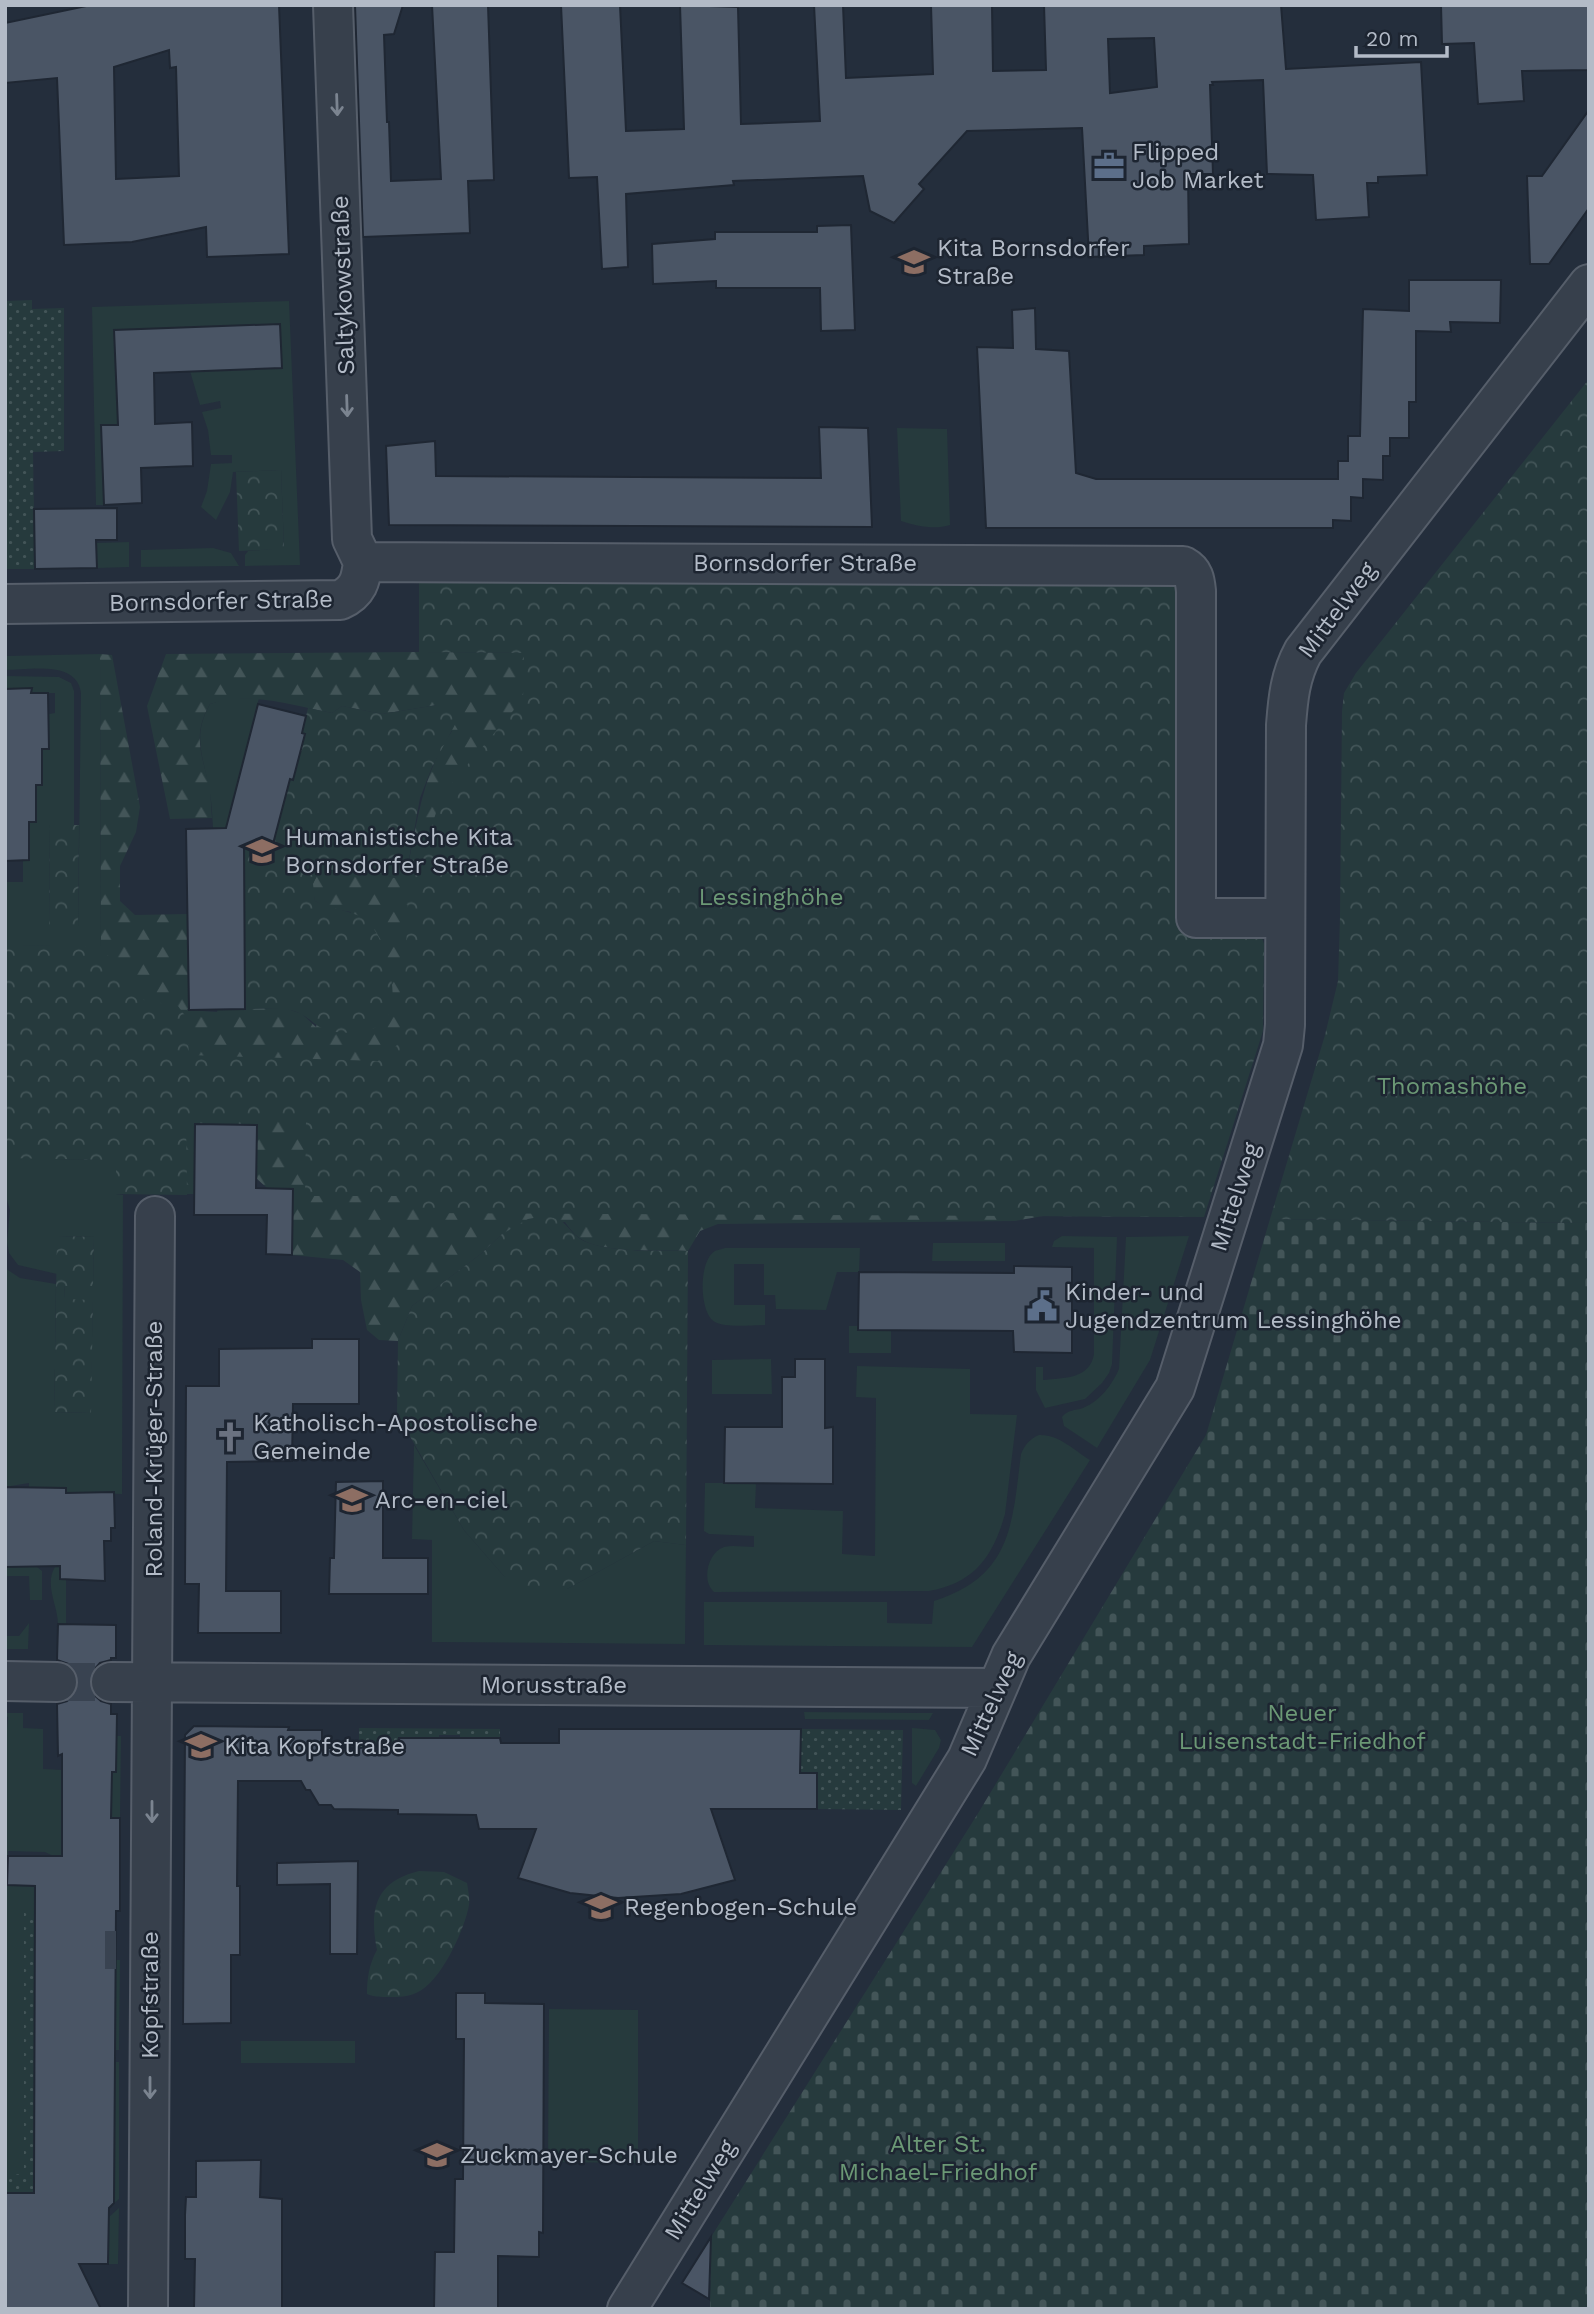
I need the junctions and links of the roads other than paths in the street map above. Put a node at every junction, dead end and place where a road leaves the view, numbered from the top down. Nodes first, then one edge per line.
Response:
1 (333, 5) edge
2 (1589, 284) edge
3 (363, 562) junction
4 (5, 604) edge
5 (1285, 918) junction
6 (155, 1216) dead end
7 (5, 1681) edge
8 (57, 1682) tunnel mouth
9 (111, 1682) tunnel mouth
10 (153, 1682) junction
11 (997, 1688) junction
12 (148, 2309) edge
13 (627, 2309) edge

1 -> 3 street, Saltykowstraße
2 - 5 street, Mittelweg
3 - 4 street, Bornsdorfer Straße
3 - 5 street, Bornsdorfer Straße
5 - 11 street, Mittelweg
6 - 10 street, Roland-Krüger-Straße
7 - 8 street
9 - 10 street, Morusstraße
10 - 11 street, Morusstraße
10 -> 12 street, Kopfstraße
11 - 13 street, Mittelweg

